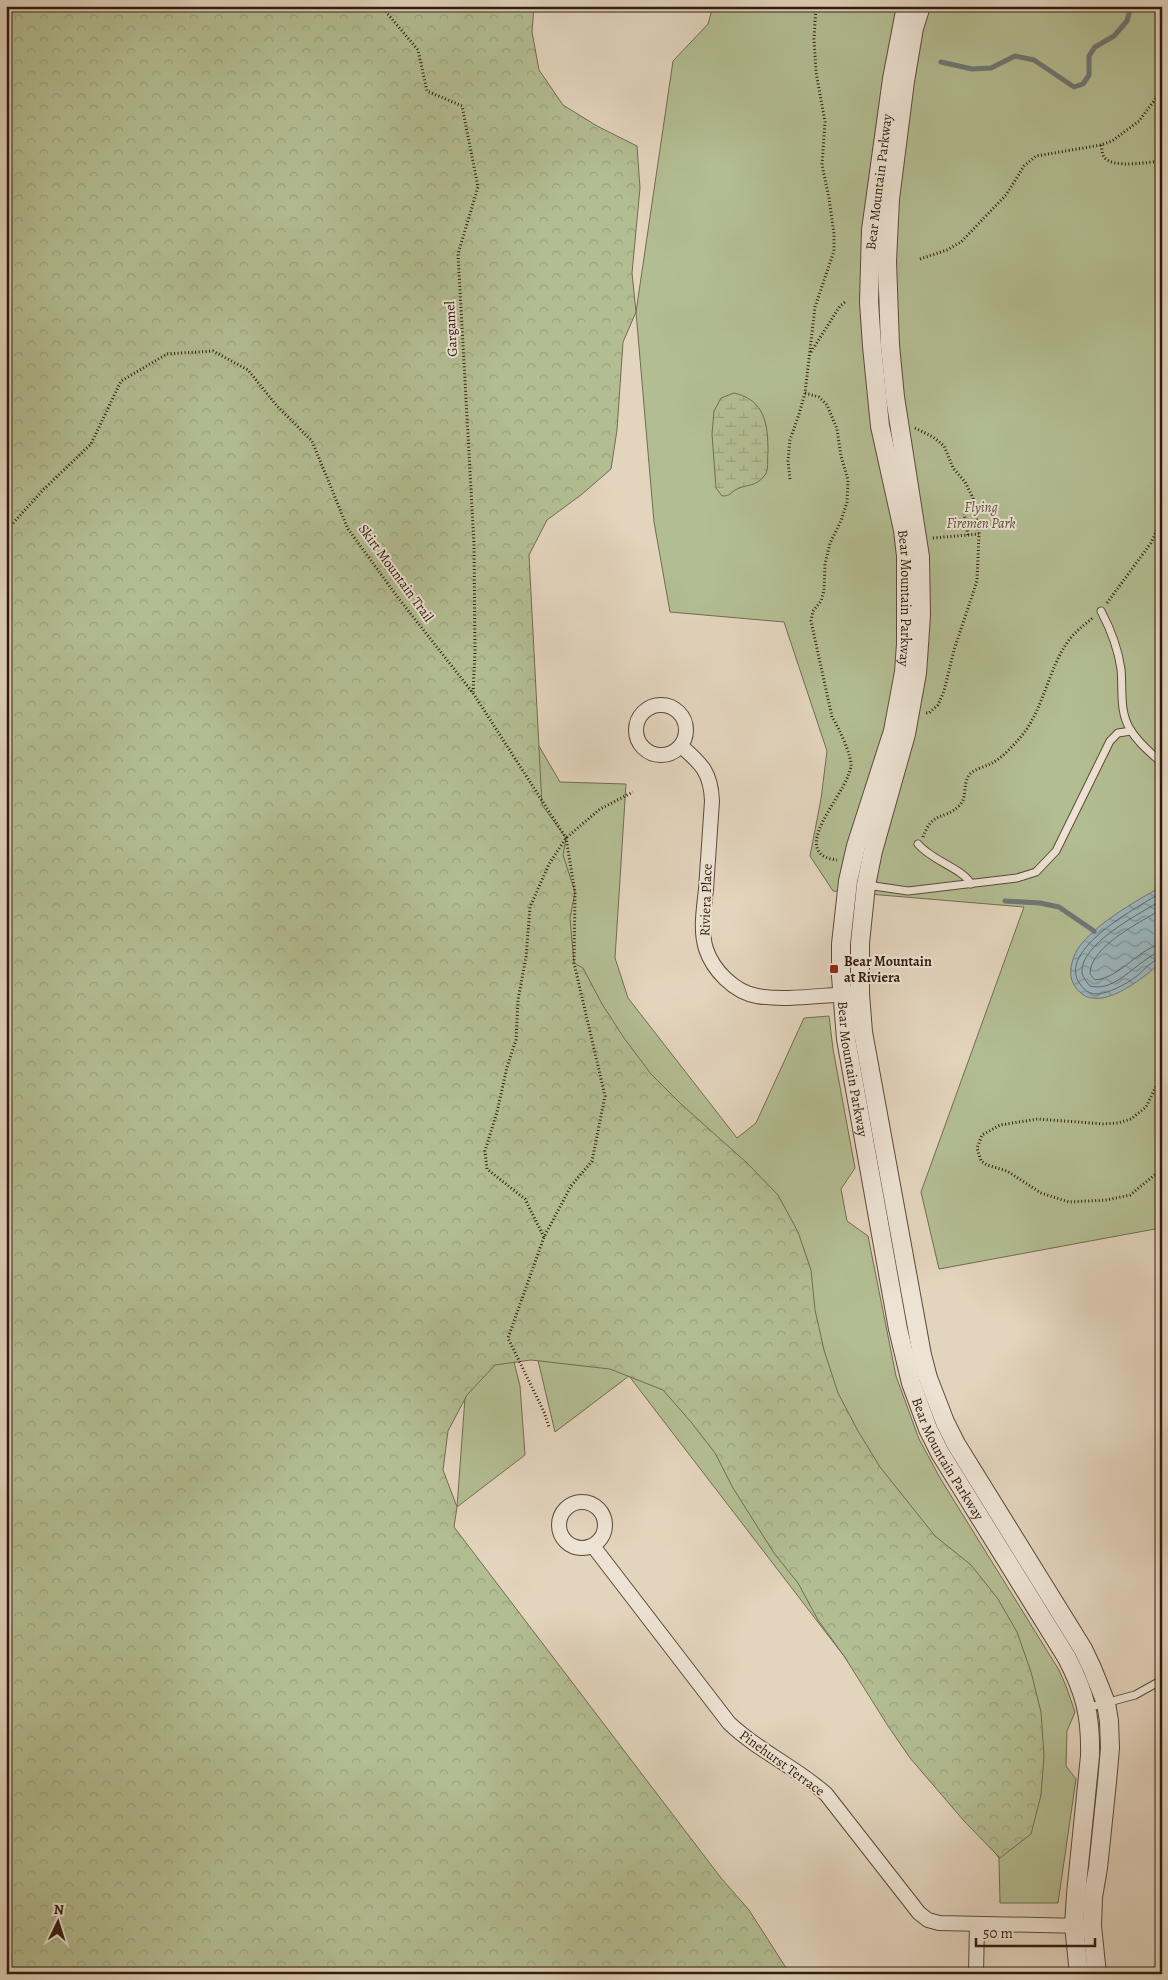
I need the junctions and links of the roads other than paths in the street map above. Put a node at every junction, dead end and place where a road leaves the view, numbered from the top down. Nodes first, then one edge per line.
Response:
1 (906, 6) edge
2 (921, 6) edge
3 (1101, 611) road end
4 (1131, 730) junction
5 (681, 746) dead end
6 (1162, 763) edge
7 (918, 844) road end
8 (971, 884) junction
9 (866, 885) junction
10 (842, 994) junction
11 (860, 994) junction
12 (593, 1546) dead end
13 (1162, 1680) edge
14 (1106, 1703) junction
15 (1087, 1708) junction
16 (977, 1924) junction
17 (1083, 1926) junction
18 (976, 1974) edge
19 (1079, 1974) edge
20 (1097, 1974) edge

1 - 10 street, Bear Mountain Parkway
2 - 9 street, Bear Mountain Parkway
3 - 4 lane
4 - 6 lane
4 - 8 lane
5 - 10 street, Riviera Place
7 - 8 lane
8 - 9 lane
9 - 11 street, Bear Mountain Parkway
10 - 11 street, Riviera Place
10 - 15 street, Bear Mountain Parkway
11 - 14 street, Bear Mountain Parkway
12 - 16 street, Pinehurst Terrace
13 - 14 lane
14 - 15 lane
14 - 17 street, Bear Mountain Parkway
15 - 17 street, Bear Mountain Parkway
16 - 17 street, Pinehurst Terrace
16 - 18 street
17 - 19 street, Bear Mountain Parkway
17 - 20 street, Bear Mountain Parkway

